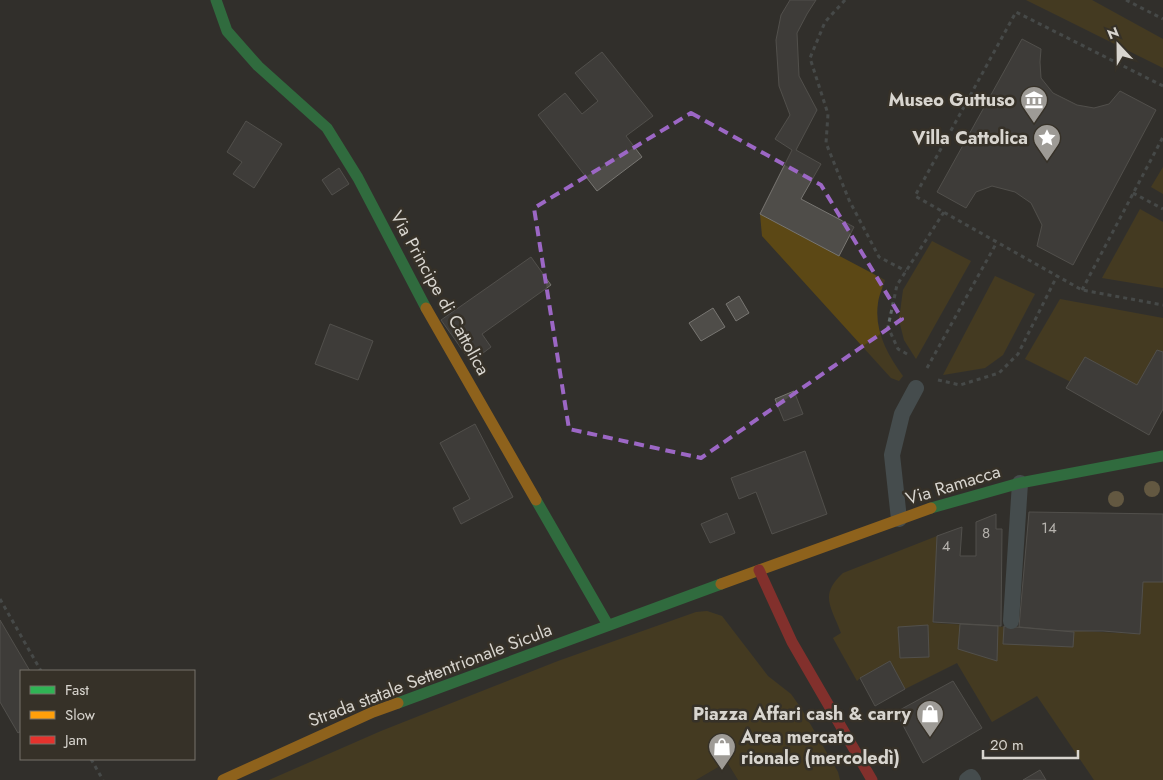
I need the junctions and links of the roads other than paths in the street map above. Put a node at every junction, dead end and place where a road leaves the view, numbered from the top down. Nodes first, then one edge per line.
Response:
1 (216, 0) edge
2 (920, 380) road end
3 (1163, 456) edge
4 (1020, 483) junction
5 (899, 519) junction
6 (759, 570) junction
7 (1011, 621) dead end
8 (602, 628) junction
9 (223, 780) edge
10 (872, 780) edge
11 (967, 780) edge
12 (973, 780) edge

1 - 8 main road, Via Principe di Cattolica
2 - 5 lane
3 - 4 main road, Via Ramacca
4 - 5 main road, Via Ramacca
4 - 7 lane
5 - 6 main road, Via Ramacca
6 - 8 main road, Via Ramacca
6 - 10 main road
8 - 9 main road, Strada statale Settentrionale Sicula
11 - 12 lane

